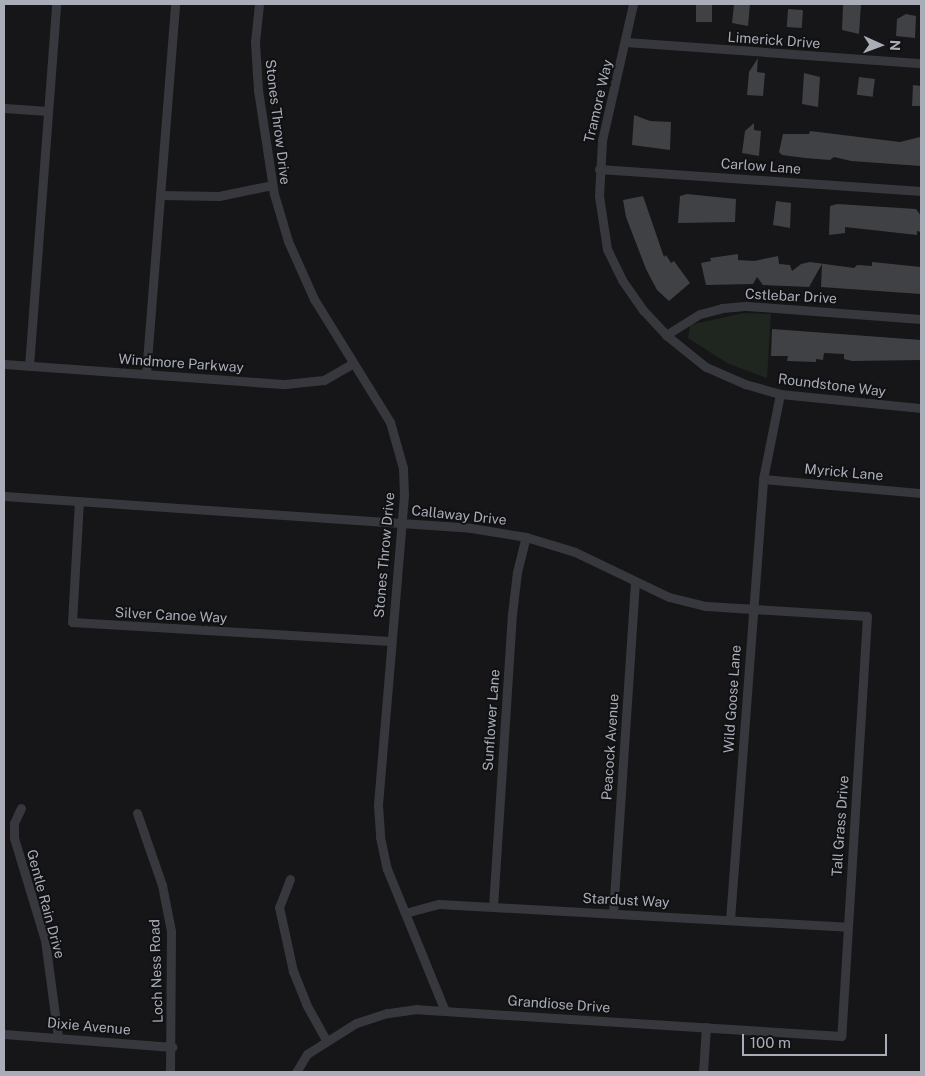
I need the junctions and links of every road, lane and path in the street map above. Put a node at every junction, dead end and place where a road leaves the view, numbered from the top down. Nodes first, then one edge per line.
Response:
1 (56, 4) edge
2 (175, 4) edge
3 (259, 4) edge
4 (633, 4) edge
5 (626, 42) junction
6 (921, 63) edge
7 (4, 108) edge
8 (48, 111) junction
9 (599, 169) junction
10 (272, 186) junction
11 (921, 191) edge
12 (160, 195) junction
13 (921, 319) edge
14 (666, 336) junction
15 (4, 364) edge
16 (352, 364) junction
17 (29, 366) junction
18 (146, 374) junction
19 (780, 394) junction
20 (921, 408) edge
21 (764, 479) junction
22 (921, 493) edge
23 (4, 496) edge
24 (79, 501) junction
25 (400, 523) junction
26 (526, 537) junction
27 (635, 582) junction
28 (752, 610) junction
29 (867, 616) joint
30 (390, 641) junction
31 (21, 808) dead end
32 (138, 813) dead end
33 (290, 879) dead end
34 (493, 907) junction
35 (405, 913) junction
36 (613, 914) junction
37 (730, 920) junction
38 (847, 927) junction
39 (444, 1010) junction
40 (706, 1027) junction
41 (4, 1034) edge
42 (841, 1036) joint
43 (58, 1037) junction
44 (326, 1040) junction
45 (172, 1047) junction
46 (170, 1072) edge
47 (296, 1072) edge
48 (703, 1072) edge

1 - 8 street
2 - 12 street
3 - 10 street, Stones Throw Drive
4 - 5 street, Tramore Way
5 - 6 street, Limerick Drive
5 - 9 street, Tramore Way
7 - 8 street
8 - 17 street
9 - 11 street, Carlow Lane
9 - 14 street, Tramore Way
10 - 12 street
10 - 16 street, Stones Throw Drive
12 - 18 street
13 - 14 street, Cstlebar Drive
14 - 19 street, Roundstone Way
15 - 17 street, Windmore Parkway
16 - 18 street, Windmore Parkway
16 - 25 street, Stones Throw Drive
17 - 18 street, Windmore Parkway
19 - 20 street, Roundstone Way
19 - 21 street, Wild Goose Lane
21 - 22 street, Myrick Lane
21 - 28 street, Wild Goose Lane
23 - 24 street, Callaway Drive
24 - 25 street, Callaway Drive
24 - 30 street, Silver Canoe Way
25 - 26 street, Callaway Drive
25 - 30 street, Stones Throw Drive
26 - 27 street, Callaway Drive
26 - 34 street, Sunflower Lane
27 - 28 street, Callaway Drive
27 - 36 street, Peacock Avenue
28 - 29 street, Callaway Drive
28 - 37 street, Wild Goose Lane
29 - 38 street, Tall Grass Drive
30 - 35 street, Stones Throw Drive
31 - 43 street, Gentle Rain Drive
32 - 45 street, Loch Ness Road
33 - 44 street
34 - 35 street, Stardust Way
34 - 36 street, Stardust Way
35 - 39 street, Stones Throw Drive
36 - 37 street, Stardust Way
37 - 38 street, Stardust Way
38 - 42 street, Tall Grass Drive
39 - 40 street, Grandiose Drive
39 - 44 street, Grandiose Drive
40 - 42 street, Grandiose Drive
40 - 48 street
41 - 43 street, Dixie Avenue
43 - 45 street, Dixie Avenue
44 - 47 street, Grandiose Drive
45 - 46 street, Loch Ness Road

